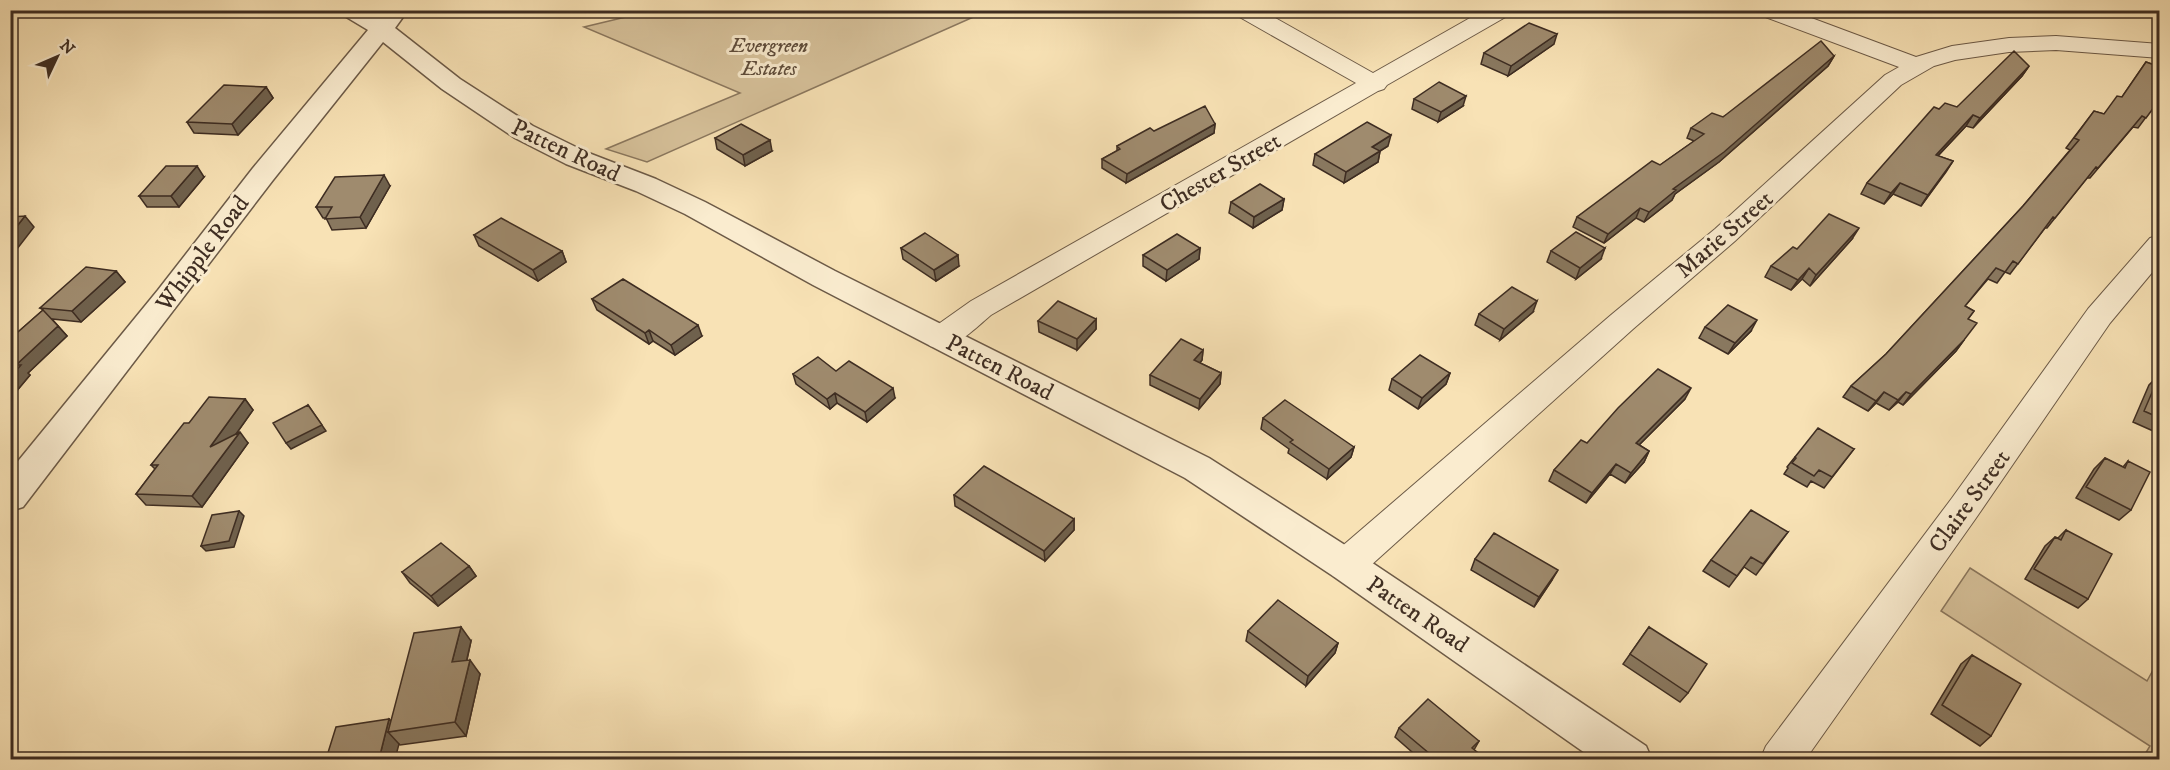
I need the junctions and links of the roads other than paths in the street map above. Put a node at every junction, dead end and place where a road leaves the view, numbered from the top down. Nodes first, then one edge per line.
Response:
1 (351, 10) edge
2 (1244, 10) edge
3 (1501, 10) edge
4 (1768, 10) edge
5 (389, 20) edge
6 (2160, 51) edge
7 (1918, 66) junction
8 (1376, 84) junction
9 (2160, 244) edge
10 (941, 338) junction
11 (10, 498) edge
12 (1346, 565) junction
13 (1631, 759) edge
14 (1780, 759) edge

1 - 5 street, Patten Road
2 - 8 street
3 - 8 street, Chester Street
4 - 7 street
5 - 10 street, Patten Road
5 - 11 street, Whipple Road
6 - 7 street, Marie Street
7 - 12 street, Marie Street
8 - 10 street, Chester Street
9 - 14 street, Claire Street
10 - 12 street, Patten Road
12 - 13 street, Patten Road

